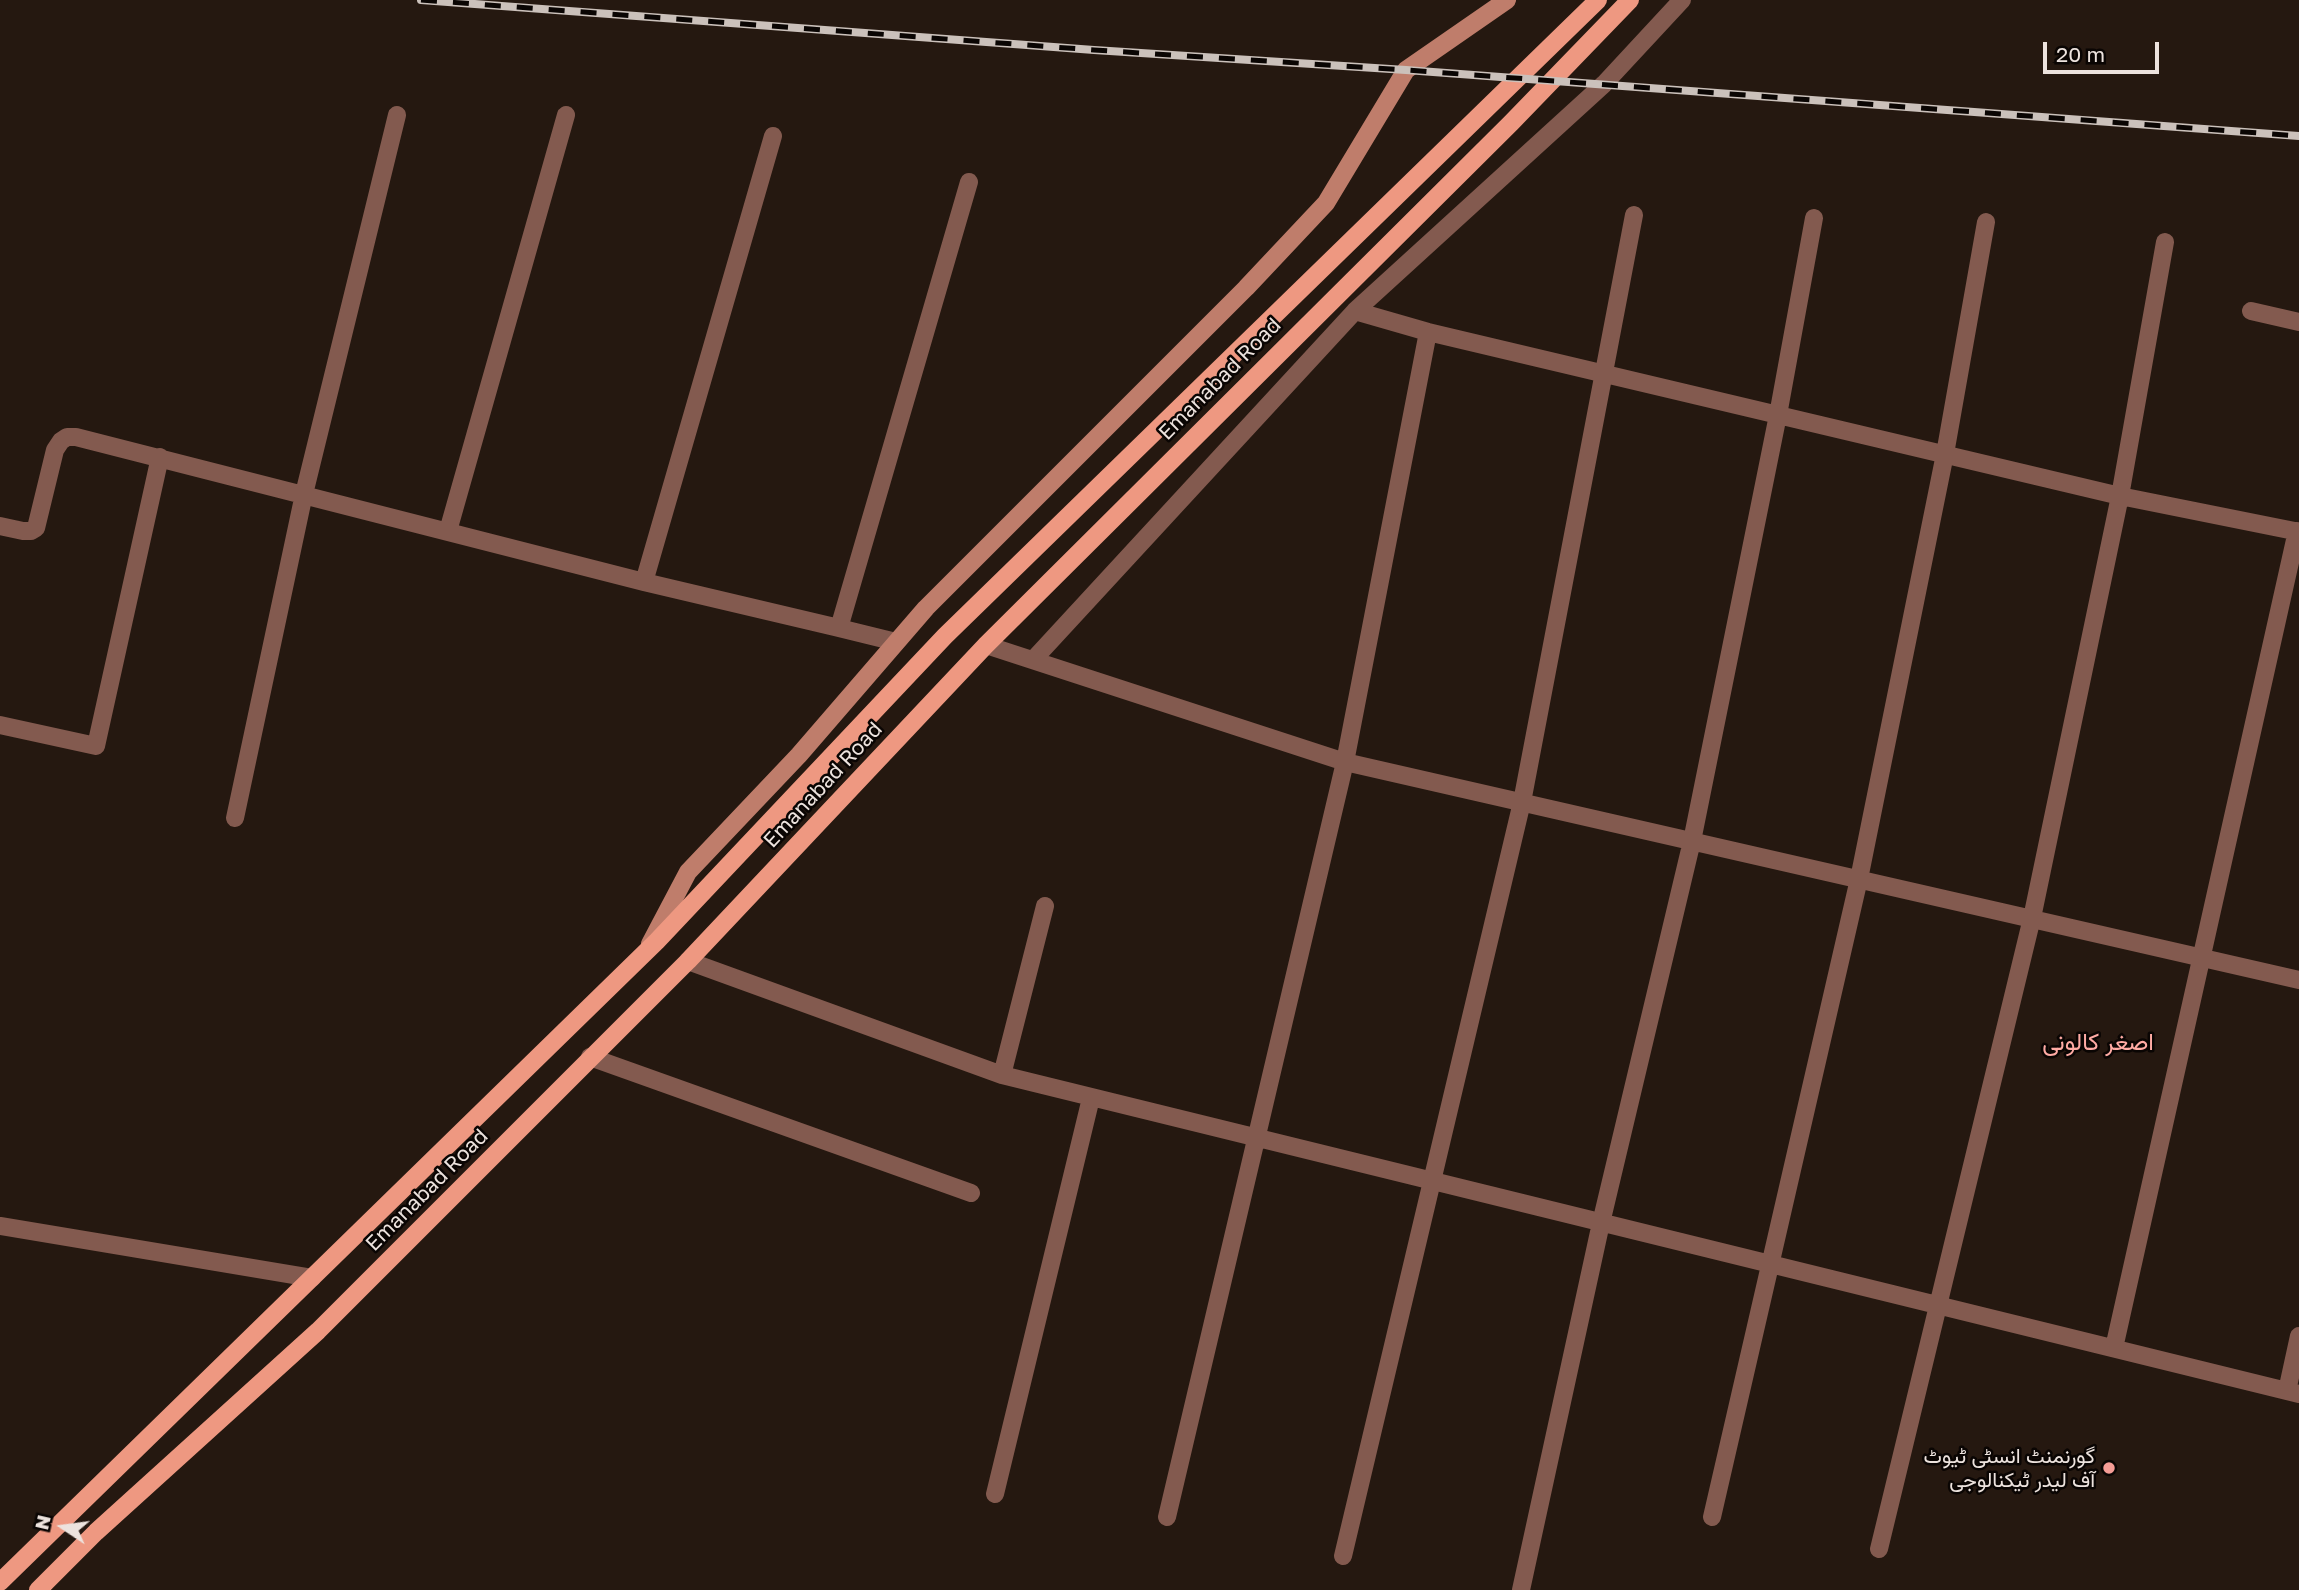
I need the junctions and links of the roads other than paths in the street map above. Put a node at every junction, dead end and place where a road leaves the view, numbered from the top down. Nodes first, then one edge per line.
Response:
1 (1507, 0) edge
2 (1598, 0) edge
3 (1630, 0) edge
4 (1682, 0) edge
5 (397, 115) dead end
6 (566, 115) dead end
7 (773, 136) dead end
8 (969, 182) dead end
9 (1634, 215) dead end
10 (1814, 218) dead end
11 (1986, 222) dead end
12 (2165, 242) dead end
13 (1355, 311) junction
14 (2251, 311) dead end
15 (2299, 322) edge
16 (1428, 332) junction
17 (1605, 374) junction
18 (1778, 415) junction
19 (1945, 454) junction
20 (160, 457) junction
21 (304, 494) junction
22 (2120, 496) junction
23 (0, 526) edge
24 (448, 531) junction
25 (2298, 532) edge
26 (644, 582) junction
27 (839, 628) junction
28 (896, 642) junction
29 (986, 645) junction
30 (1032, 660) junction
31 (0, 726) edge
32 (1345, 762) junction
33 (1522, 802) junction
34 (235, 818) dead end
35 (1692, 841) junction
36 (1859, 879) junction
37 (1045, 906) dead end
38 (2032, 918) junction
39 (647, 950) junction
40 (2203, 958) junction
41 (688, 961) junction
42 (2299, 980) edge
43 (590, 1058) junction
44 (1002, 1075) junction
45 (1091, 1098) junction
46 (1256, 1138) junction
47 (1433, 1182) junction
48 (971, 1193) dead end
49 (1601, 1223) junction
50 (0, 1226) edge
51 (1770, 1264) junction
52 (312, 1278) junction
53 (1938, 1306) junction
54 (2299, 1336) edge
55 (2114, 1348) junction
56 (2293, 1393) edge
57 (995, 1494) dead end
58 (1167, 1517) dead end
59 (1712, 1517) dead end
60 (1879, 1549) dead end
61 (1343, 1556) dead end
62 (0, 1582) edge
63 (38, 1590) edge
64 (1521, 1590) edge

1 - 28 main road
2 - 39 main road, Emanabad Road
3 - 29 main road, Emanabad Road
4 - 13 street
5 - 21 street
6 - 24 street
7 - 26 street
8 - 27 street
9 - 17 street
10 - 18 street
11 - 19 street
12 - 22 street
13 - 16 street
13 - 30 street
14 - 15 street
16 - 17 street
16 - 32 street
17 - 18 street
17 - 33 street
18 - 19 street
18 - 35 street
19 - 22 street
19 - 36 street
20 - 21 street
20 - 23 street
20 - 31 street
21 - 24 street
21 - 34 street
22 - 25 street
22 - 38 street
24 - 26 street
25 - 40 street
26 - 27 street
27 - 28 street
28 - 39 main road
29 - 30 street
29 - 41 main road, Emanabad Road
30 - 32 street
32 - 33 street
32 - 46 street
33 - 35 street
33 - 47 street
35 - 36 street
35 - 49 street
36 - 38 street
36 - 51 street
37 - 44 street
38 - 40 street
38 - 53 street
39 - 52 main road, Emanabad Road
40 - 42 street
40 - 55 street
41 - 43 main road, Emanabad Road
41 - 44 street
43 - 48 street
43 - 63 main road, Emanabad Road
44 - 45 street
45 - 46 street
45 - 57 street
46 - 47 street
46 - 58 street
47 - 49 street
47 - 61 street
49 - 51 street
49 - 64 street
50 - 52 street
51 - 53 street
51 - 59 street
52 - 62 main road, Emanabad Road
53 - 55 street
53 - 60 street
54 - 56 street
55 - 56 street

